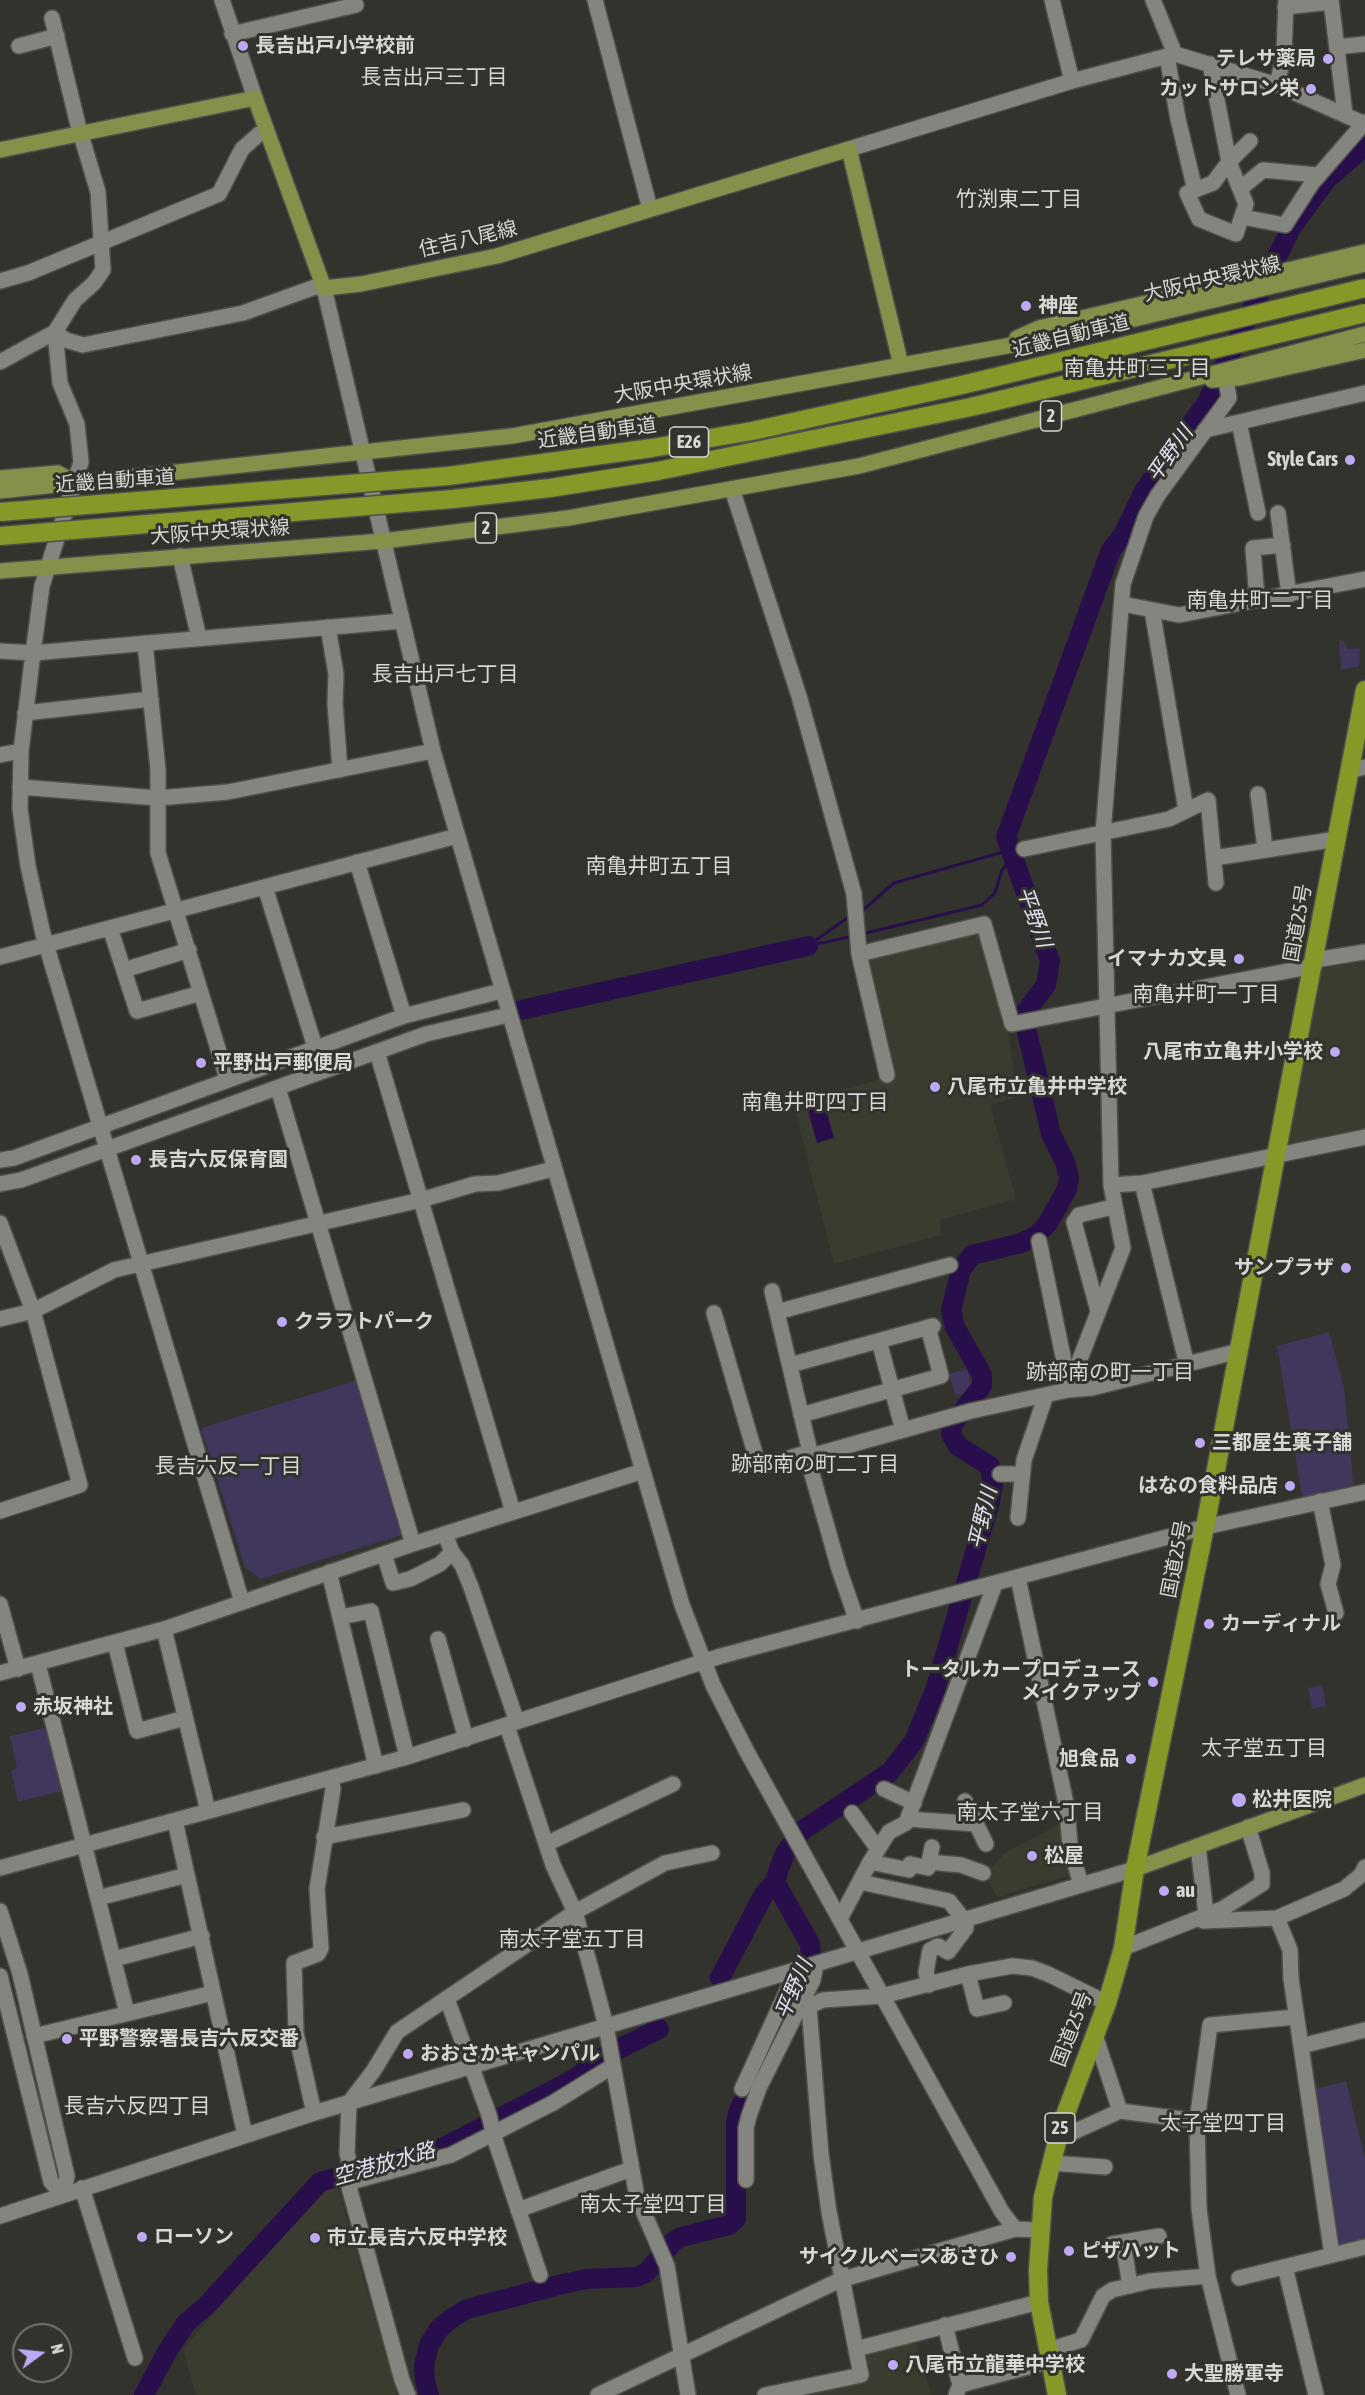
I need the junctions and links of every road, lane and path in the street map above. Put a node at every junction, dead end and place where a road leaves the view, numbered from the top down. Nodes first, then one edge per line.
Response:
1 (222, 0) edge
2 (595, 0) edge
3 (1052, 0) edge
4 (1153, 0) edge
5 (1331, 1) edge
6 (1286, 3) edge
7 (356, 5) dead end
8 (52, 18) dead end
9 (232, 34) junction
10 (57, 36) junction
11 (1365, 44) edge
12 (19, 46) dead end
13 (1337, 47) junction
14 (1171, 55) junction
15 (1210, 64) junction
16 (1072, 81) junction
17 (1277, 85) junction
18 (255, 98) junction
19 (1345, 114) junction
20 (1365, 123) edge
21 (81, 133) junction
22 (259, 134) dead end
23 (1250, 141) dead end
24 (849, 149) junction
25 (0, 150) edge
26 (1229, 162) junction
27 (1318, 175) junction
28 (1240, 189) junction
29 (1195, 190) junction
30 (650, 209) junction
31 (1242, 217) junction
32 (103, 240) junction
33 (1365, 252) edge
34 (1365, 264) edge
35 (0, 281) edge
36 (324, 288) junction
37 (1365, 288) edge
38 (1365, 313) edge
39 (55, 332) junction
40 (1365, 334) edge
41 (995, 347) junction
42 (1365, 350) edge
43 (0, 362) edge
44 (902, 365) junction
45 (1226, 379) junction
46 (1182, 381) junction
47 (1365, 393) edge
48 (1239, 422) junction
49 (1205, 430) junction
50 (363, 452) junction
51 (0, 478) edge
52 (76, 483) junction
53 (732, 489) junction
54 (0, 491) edge
55 (0, 512) edge
56 (1258, 513) dead end
57 (1278, 513) dead end
58 (0, 536) edge
59 (383, 541) junction
60 (1283, 545) junction
61 (180, 556) junction
62 (46, 568) junction
63 (0, 572) edge
64 (1365, 579) edge
65 (1289, 595) junction
66 (1257, 599) junction
67 (1122, 604) junction
68 (1152, 610) junction
69 (402, 621) junction
70 (328, 627) junction
71 (200, 638) junction
72 (145, 643) junction
73 (0, 651) edge
74 (33, 653) junction
75 (1365, 690) edge
76 (151, 699) junction
77 (26, 713) junction
78 (21, 751) junction
79 (433, 752) junction
80 (0, 755) edge
81 (1357, 769) edge
82 (340, 770) junction
83 (20, 787) junction
84 (1258, 794) dead end
85 (158, 798) junction
86 (1185, 810) junction
87 (1103, 833) junction
88 (457, 836) junction
89 (1337, 838) junction
90 (1264, 848) junction
91 (1024, 849) dead end
92 (1214, 858) junction
93 (357, 862) junction
94 (1216, 883) dead end
95 (265, 887) junction
96 (177, 910) junction
97 (110, 928) junction
98 (46, 944) junction
99 (189, 951) junction
100 (1365, 952) edge
101 (859, 954) junction
102 (0, 957) edge
103 (1314, 963) junction
104 (124, 970) junction
105 (501, 991) junction
106 (201, 993) junction
107 (1107, 1006) junction
108 (508, 1015) junction
109 (404, 1016) junction
110 (315, 1047) junction
111 (377, 1052) junction
112 (888, 1075) dead end
113 (227, 1078) junction
114 (278, 1088) junction
115 (102, 1125) junction
116 (1365, 1137) edge
117 (109, 1148) junction
118 (1275, 1155) junction
119 (0, 1160) edge
120 (553, 1169) junction
121 (1142, 1183) junction
122 (0, 1184) edge
123 (1111, 1185) junction
124 (421, 1200) junction
125 (1113, 1207) junction
126 (0, 1223) edge
127 (318, 1223) junction
128 (1039, 1241) dead end
129 (142, 1264) junction
130 (950, 1265) dead end
131 (772, 1291) dead end
132 (33, 1311) junction
133 (1098, 1311) junction
134 (777, 1312) junction
135 (714, 1313) dead end
136 (0, 1319) edge
137 (879, 1341) junction
138 (1239, 1352) junction
139 (790, 1365) junction
140 (1187, 1365) junction
141 (1069, 1388) junction
142 (893, 1389) junction
143 (1046, 1395) junction
144 (801, 1415) junction
145 (903, 1430) junction
146 (810, 1454) junction
147 (643, 1471) junction
148 (1000, 1473) dead end
149 (1021, 1474) junction
150 (1365, 1492) edge
151 (1320, 1502) junction
152 (0, 1511) edge
153 (513, 1512) junction
154 (1018, 1518) dead end
155 (1205, 1527) junction
156 (445, 1534) junction
157 (413, 1544) junction
158 (452, 1552) junction
159 (384, 1554) junction
160 (329, 1572) junction
161 (1018, 1578) junction
162 (995, 1584) junction
163 (242, 1602) junction
164 (0, 1604) edge
165 (1336, 1613) dead end
166 (340, 1617) junction
167 (857, 1621) junction
168 (164, 1629) junction
169 (438, 1639) dead end
170 (115, 1643) junction
171 (703, 1662) junction
172 (38, 1664) junction
173 (18, 1669) junction
174 (0, 1673) edge
175 (185, 1718) junction
176 (512, 1724) junction
177 (466, 1739) junction
178 (407, 1757) junction
179 (376, 1766) junction
180 (331, 1778) junction
181 (674, 1784) dead end
182 (1365, 1785) edge
183 (884, 1789) dead end
184 (966, 1801) dead end
185 (914, 1803) junction
186 (463, 1810) dead end
187 (208, 1811) junction
188 (852, 1813) dead end
189 (908, 1819) junction
190 (175, 1821) junction
191 (976, 1824) junction
192 (1248, 1827) junction
193 (324, 1837) junction
194 (85, 1844) junction
195 (546, 1844) junction
196 (986, 1844) dead end
197 (1198, 1846) junction
198 (712, 1853) dead end
199 (874, 1856) junction
200 (1365, 1867) edge
201 (0, 1868) edge
202 (1135, 1869) junction
203 (982, 1872) dead end
204 (188, 1875) junction
205 (860, 1882) junction
206 (1081, 1885) junction
207 (98, 1898) junction
208 (0, 1911) edge
209 (575, 1912) junction
210 (1206, 1914) junction
211 (840, 1918) junction
212 (1277, 1918) junction
213 (964, 1920) junction
214 (1188, 1921) junction
215 (201, 1936) junction
216 (1122, 1948) junction
217 (858, 1952) junction
218 (114, 1959) junction
219 (816, 1964) junction
220 (797, 1969) junction
221 (20, 1974) junction
222 (968, 1974) junction
223 (0, 1978) edge
224 (929, 1985) junction
225 (213, 1993) junction
226 (882, 1996) junction
227 (447, 1999) junction
228 (1004, 2003) dead end
229 (1107, 2003) junction
230 (780, 2006) junction
231 (803, 2009) junction
232 (127, 2013) junction
233 (1296, 2017) junction
234 (606, 2026) junction
235 (1365, 2030) edge
236 (1095, 2035) junction
237 (34, 2036) junction
238 (1301, 2046) junction
239 (613, 2066) junction
240 (471, 2067) junction
241 (742, 2089) dead end
242 (349, 2103) junction
243 (1120, 2111) junction
244 (314, 2113) junction
245 (1197, 2121) junction
246 (495, 2132) junction
247 (1058, 2134) junction
248 (245, 2135) junction
249 (1050, 2163) junction
250 (1105, 2167) dead end
251 (631, 2169) junction
252 (746, 2180) dead end
253 (354, 2181) junction
254 (82, 2188) junction
255 (63, 2195) junction
256 (518, 2210) junction
257 (0, 2216) edge
258 (1016, 2229) junction
259 (1039, 2230) junction
260 (1159, 2236) dead end
261 (1365, 2247) edge
262 (1332, 2255) junction
263 (1285, 2266) junction
264 (540, 2275) dead end
265 (1208, 2276) junction
266 (1239, 2278) dead end
267 (840, 2280) junction
268 (1130, 2286) junction
269 (1039, 2302) junction
270 (945, 2325) junction
271 (856, 2349) junction
272 (1049, 2356) junction
273 (680, 2357) junction
274 (135, 2358) dead end
275 (958, 2390) edge
276 (408, 2395) edge
277 (598, 2395) edge
278 (688, 2395) edge
279 (765, 2395) edge
280 (1057, 2395) edge
281 (1238, 2395) edge
282 (1316, 2395) edge

1 - 9 street
2 - 30 street
3 - 16 street
4 - 14 street
5 - 6 street
5 - 13 street
6 - 17 street
7 - 9 street
8 - 10 street
9 - 18 street
10 - 12 street
10 - 21 street
11 - 13 street
13 - 19 street
14 - 15 street
14 - 16 street
14 - 29 street
15 - 17 street
15 - 26 street
16 - 24 street
17 - 19 street
18 - 21 main road
18 - 36 main road
19 - 20 street
20 - 27 street
21 - 25 main road
21 - 32 street
22 - 32 street
23 - 26 street
24 - 30 main road, 住吉八尾線
24 - 44 main road
26 - 28 street
26 - 29 street
27 - 28 street
27 - 31 street
28 - 31 street
29 - 31 street
30 - 36 main road, 住吉八尾線
32 - 35 street
32 - 39 street
33 - 41 main road
34 - 41 main road, 大阪中央環状線
36 - 39 street
36 - 50 street
37 - 55 highway, 近畿自動車道 / E26, bridge
38 - 58 highway, E26, bridge
39 - 43 street
39 - 52 street
40 - 46 main road, 大阪中央環状線 / 2
41 - 44 main road, 大阪中央環状線
42 - 45 main road, 大阪中央環状線 / 2
44 - 50 main road, 大阪中央環状線
45 - 46 main road, 大阪中央環状線 / 2
45 - 49 street
46 - 53 main road, 大阪中央環状線 / 2
47 - 48 street
48 - 49 street
48 - 56 street
49 - 67 street
50 - 52 main road, 大阪中央環状線
50 - 59 street
51 - 52 main road
52 - 54 main road, 大阪中央環状線
52 - 62 street
53 - 59 main road, 大阪中央環状線 / 2
53 - 101 street
57 - 60 street
59 - 61 main road, 大阪中央環状線 / 2
59 - 69 street
60 - 65 street
60 - 66 street
61 - 62 main road, 大阪中央環状線 / 2
61 - 71 street
62 - 63 main road, 大阪中央環状線 / 2
62 - 74 street
64 - 65 street
65 - 66 street
66 - 68 street
67 - 68 street
67 - 87 street
68 - 86 street
69 - 70 street
69 - 79 street
70 - 71 street
70 - 82 street
71 - 72 street
72 - 74 street
72 - 76 street
73 - 74 street
74 - 77 street
75 - 81 highway, 国道25号 / 25
76 - 77 street
76 - 85 street
77 - 78 street
78 - 80 street
78 - 83 street
79 - 82 street
79 - 88 street
81 - 89 highway, 国道25号 / 25
82 - 85 street
83 - 85 street
83 - 98 street
84 - 90 street
85 - 96 street
86 - 87 street
86 - 92 street
87 - 91 street
87 - 107 street
88 - 93 street
88 - 105 street
89 - 90 street
89 - 103 highway, 国道25号 / 25
90 - 92 street
92 - 94 street
93 - 95 street
93 - 109 street
95 - 96 street
95 - 110 street
96 - 97 street
96 - 99 street
97 - 98 street
97 - 104 street
98 - 102 street
98 - 115 street
99 - 104 street
99 - 106 street
100 - 103 street
101 - 107 street
101 - 112 street
103 - 107 street
103 - 118 highway, 国道25号 / 25
104 - 106 street
105 - 108 street
105 - 109 street
106 - 113 street
107 - 123 street
108 - 111 street
108 - 120 street
109 - 110 street
110 - 113 street
111 - 114 street
111 - 124 street
113 - 115 street
114 - 117 street
114 - 127 street
115 - 117 street
115 - 119 street
116 - 118 street
117 - 122 street
117 - 129 street
118 - 121 street
118 - 138 highway, 国道25号 / 25
120 - 124 street
120 - 147 street
121 - 123 street
121 - 140 street
123 - 125 street
124 - 127 street
124 - 153 street
125 - 133 street
125 - 133 street
126 - 132 street
127 - 129 street
127 - 157 street
128 - 141 street
129 - 132 street
129 - 163 street
130 - 134 street
131 - 134 street
132 - 136 street
132 - 152 street
133 - 141 street
134 - 139 street
135 - 146 street
137 - 139 street
137 - 142 street
137 - 142 street
138 - 140 street
138 - 155 highway, 国道25号 / 25
139 - 144 street
140 - 141 street
141 - 143 street
142 - 144 street
142 - 145 street
143 - 145 street
143 - 149 street
144 - 146 street
145 - 146 street
146 - 167 street
147 - 153 street
147 - 171 street
148 - 149 street
149 - 154 street
150 - 151 street
151 - 155 street
151 - 165 street
153 - 156 street
155 - 161 street
155 - 202 highway, 国道25号 / 25
156 - 157 street
156 - 158 street
157 - 159 street
158 - 159 street
158 - 176 street
159 - 160 street
160 - 163 street
160 - 166 street
161 - 162 street
161 - 206 street
162 - 167 street
162 - 185 street
163 - 168 street
164 - 173 street
166 - 178 street
166 - 179 street
167 - 171 street
168 - 170 street
168 - 175 street
169 - 177 street
170 - 172 street
170 - 175 street
171 - 176 street
171 - 211 street
172 - 173 street
172 - 194 street
173 - 174 street
175 - 187 street
176 - 177 street
176 - 195 street
177 - 178 street
178 - 179 street
179 - 180 street
180 - 187 street
180 - 193 street
181 - 195 street
182 - 192 main road
183 - 185 street
184 - 191 street
185 - 189 street
186 - 193 street
187 - 190 street
188 - 199 street
189 - 191 street
189 - 199 street
190 - 194 street
190 - 204 street
191 - 196 street
192 - 197 main road
192 - 210 street
193 - 244 street
194 - 201 street
194 - 207 street
195 - 209 street
197 - 202 main road
197 - 210 street
198 - 209 street
199 - 203 street
199 - 205 street
200 - 212 street
202 - 206 street
202 - 216 highway, 国道25号 / 25
204 - 207 street
204 - 215 street
205 - 211 street
205 - 213 street
206 - 213 street
207 - 218 street
208 - 221 street
209 - 227 street
209 - 234 street
210 - 214 street
211 - 217 street
212 - 214 street
212 - 233 street
213 - 217 street
213 - 224 street
214 - 216 street
215 - 218 street
215 - 225 street
216 - 229 highway, 国道25号 / 25
217 - 219 street
217 - 226 street
218 - 232 street
219 - 220 street
219 - 231 street
220 - 230 street
220 - 234 street
221 - 223 street
221 - 237 street
222 - 224 street
222 - 228 street
222 - 229 street
223 - 255 street
224 - 226 street
225 - 232 street
225 - 248 street
226 - 231 street
226 - 258 street
227 - 240 street
227 - 242 street
229 - 236 highway, 国道25号 / 25
230 - 231 street
230 - 241 street
231 - 252 street
231 - 267 street
232 - 237 street
233 - 238 street
233 - 245 street
234 - 239 street
234 - 240 street
235 - 238 street
236 - 243 street
236 - 247 highway, 国道25号 / 25
237 - 255 street
238 - 262 street
239 - 246 street
239 - 251 street
240 - 242 street
240 - 246 street
242 - 244 street
242 - 253 street
243 - 245 street
243 - 247 street
244 - 248 street
245 - 265 street
246 - 253 street
246 - 256 street
247 - 249 highway, 国道25号 / 25
248 - 254 street
249 - 250 street
249 - 259 highway, 国道25号 / 25
251 - 256 street
251 - 273 street
253 - 276 street
254 - 255 street
254 - 274 street
255 - 257 street
256 - 264 street
258 - 259 street
258 - 267 street
259 - 269 highway, 国道25号 / 25
260 - 268 street
261 - 262 street
262 - 263 street
263 - 266 street
263 - 282 street
265 - 268 street
265 - 281 street
267 - 271 street
267 - 273 street
268 - 272 street
269 - 270 street
269 - 272 highway, 国道25号 / 25
270 - 271 street
270 - 275 street
271 - 279 street
272 - 275 street
272 - 280 highway, 国道25号 / 25
273 - 277 street
273 - 278 street

